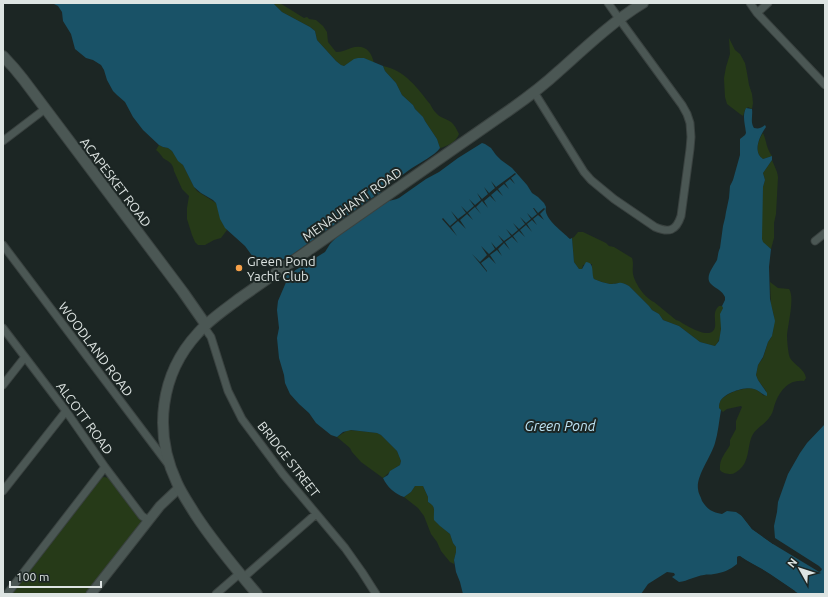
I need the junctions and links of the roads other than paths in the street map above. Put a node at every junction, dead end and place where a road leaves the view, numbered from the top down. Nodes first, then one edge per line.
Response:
1 (608, 3) edge
2 (643, 3) edge
3 (750, 3) edge
4 (768, 3) edge
5 (757, 13) junction
6 (620, 19) junction
7 (3, 56) edge
8 (825, 85) edge
9 (534, 92) junction
10 (45, 109) junction
11 (3, 141) edge
12 (825, 233) edge
13 (815, 241) dead end
14 (3, 245) edge
15 (205, 326) junction
16 (3, 328) edge
17 (25, 357) junction
18 (3, 385) edge
19 (66, 411) junction
20 (105, 467) junction
21 (171, 467) junction
22 (179, 488) junction
23 (3, 491) edge
24 (316, 514) junction
25 (148, 520) junction
26 (241, 576) junction
27 (7, 594) edge
28 (91, 594) edge
29 (216, 594) edge
30 (256, 594) edge
31 (376, 594) edge

1 - 6 street
2 - 6 main road, MENAUHANT ROAD
3 - 5 street
4 - 5 street
5 - 8 street
6 - 9 main road, MENAUHANT ROAD
6 - 9 street
7 - 10 main road, ACAPESKET ROAD
9 - 15 main road, MENAUHANT ROAD
10 - 11 street
10 - 15 main road, ACAPESKET ROAD
12 - 13 street
14 - 21 street, WOODLAND ROAD
15 - 21 main road, MENAUHANT ROAD
15 - 24 street, BRIDGE STREET
16 - 17 street, ALCOTT ROAD
17 - 18 street
17 - 19 street, ALCOTT ROAD
19 - 20 street, ALCOTT ROAD
19 - 23 street
20 - 25 street, ALCOTT ROAD
20 - 27 street
21 - 22 main road, MENAUHANT ROAD
22 - 25 street
22 - 26 main road, MENAUHANT ROAD
24 - 26 street
24 - 31 street, BRIDGE STREET
25 - 28 street
26 - 29 street
26 - 30 main road, MENAUHANT ROAD

